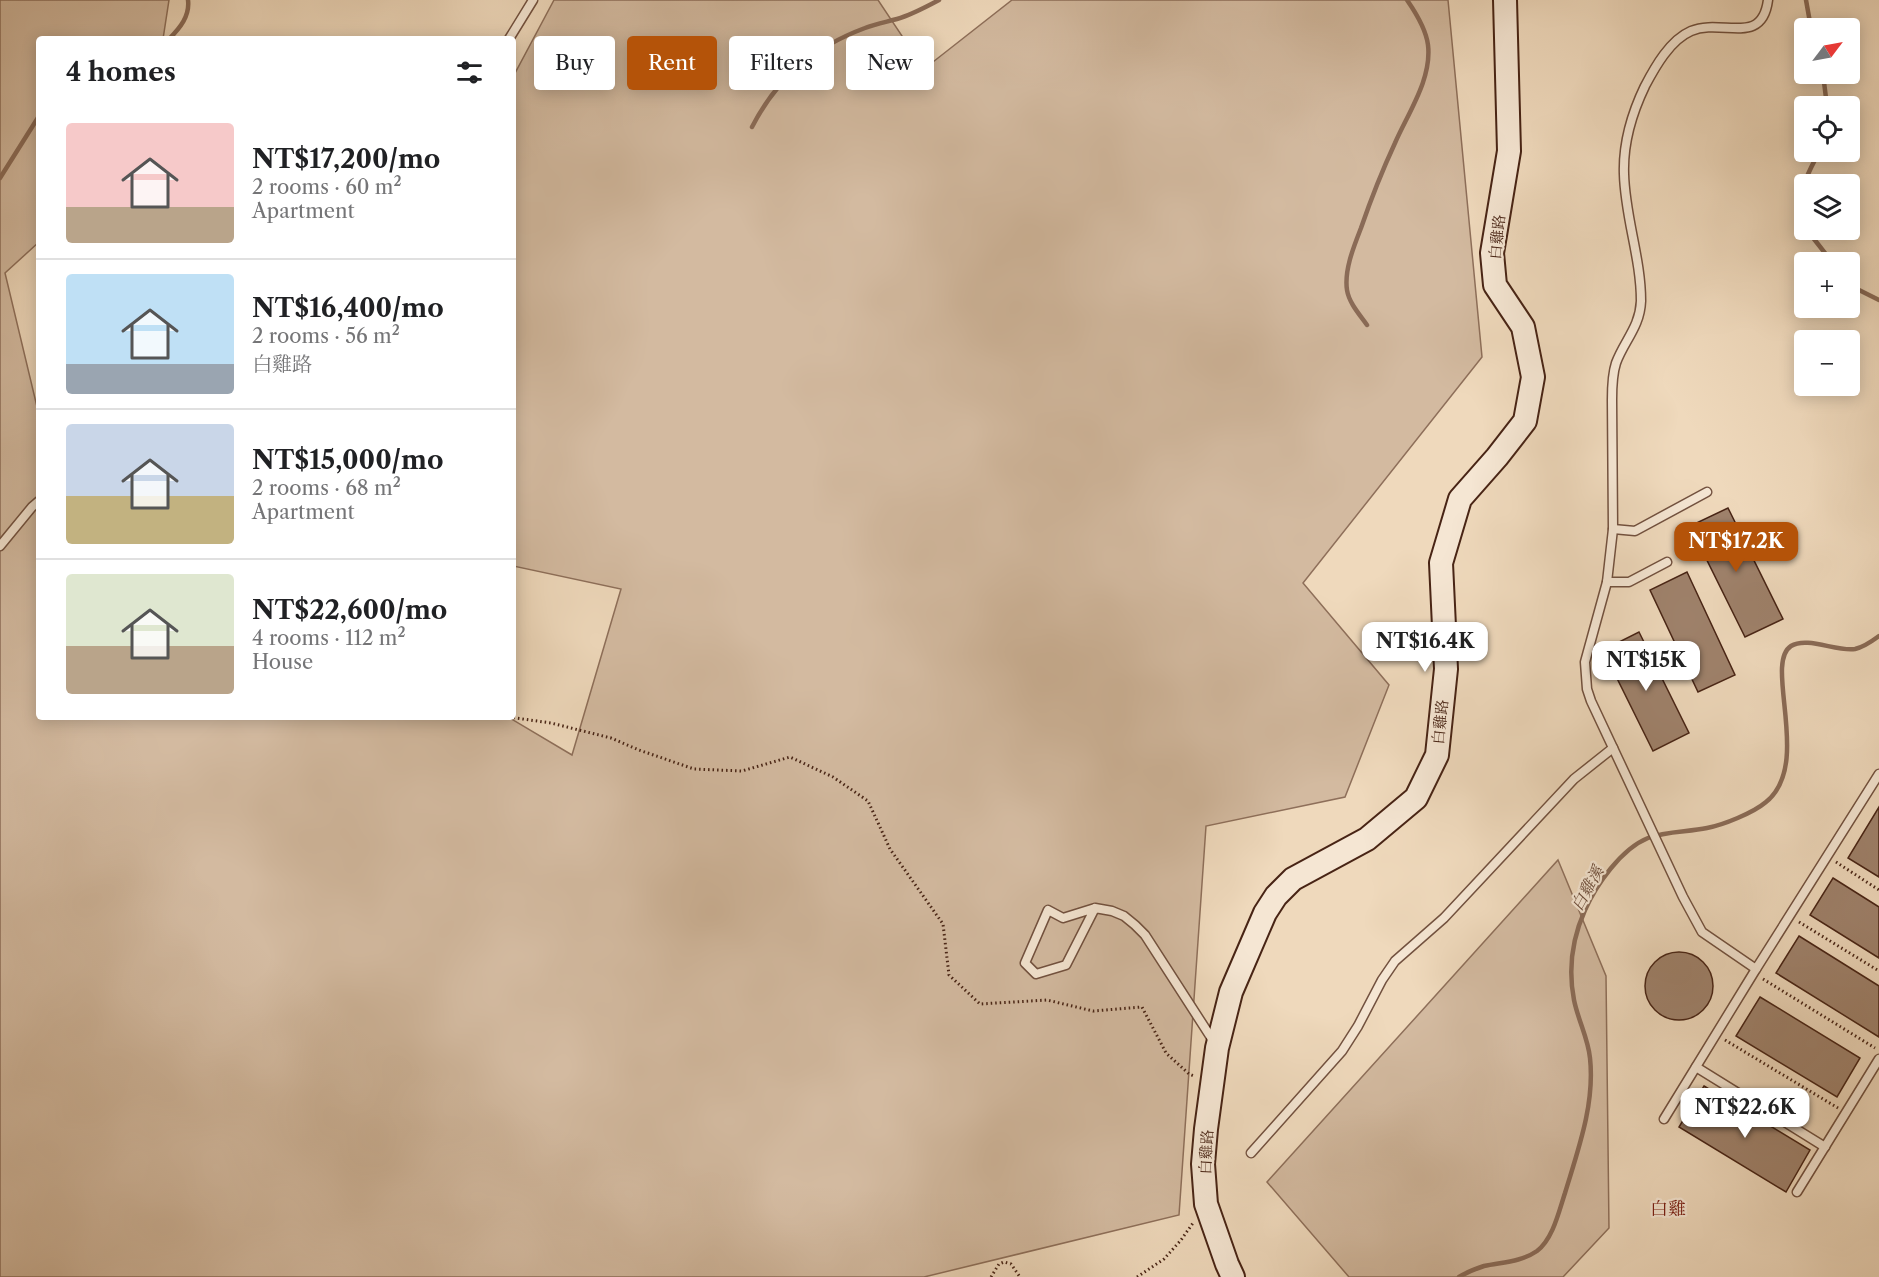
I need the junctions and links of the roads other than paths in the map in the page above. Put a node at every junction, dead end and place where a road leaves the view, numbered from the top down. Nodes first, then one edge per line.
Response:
1 (533, 0) edge
2 (1505, 0) edge
3 (1768, 0) edge
4 (511, 36) edge
5 (1707, 492) dead end
6 (36, 504) edge
7 (1613, 529) junction
8 (0, 546) edge
9 (1667, 562) dead end
10 (1607, 582) junction
11 (1613, 748) junction
12 (1879, 774) edge
13 (1095, 908) junction
14 (1755, 971) junction
15 (1217, 1048) junction
16 (1879, 1059) edge
17 (1696, 1067) junction
18 (1664, 1119) dead end
19 (1825, 1147) junction
20 (1251, 1153) dead end
21 (1797, 1192) dead end
22 (1233, 1277) edge

1 - 4 lane
2 - 15 street, 白雞路
3 - 7 lane
5 - 7 lane
6 - 8 lane
7 - 10 lane
9 - 10 lane
10 - 11 lane
11 - 14 lane
11 - 20 lane
12 - 14 lane
13 - 13 lane
13 - 15 lane
14 - 17 lane
15 - 22 street, 白雞路
16 - 19 lane
17 - 18 lane
17 - 19 lane
19 - 21 lane

